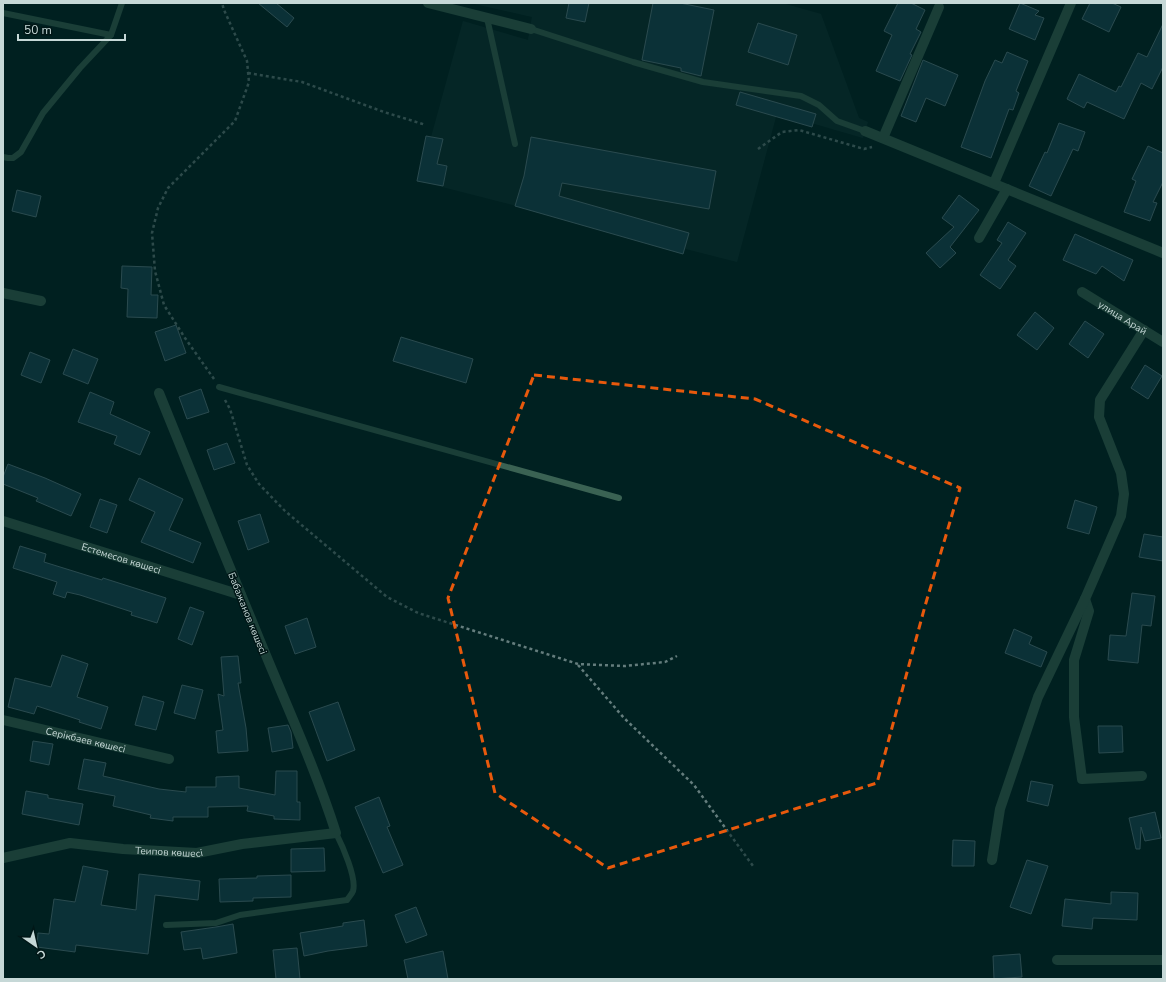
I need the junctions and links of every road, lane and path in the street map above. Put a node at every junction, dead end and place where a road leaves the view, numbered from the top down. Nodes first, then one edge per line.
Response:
1 (122, 3) edge
2 (428, 3) edge
3 (1071, 3) edge
4 (939, 7) dead end
5 (3, 13) edge
6 (487, 18) junction
7 (531, 29) joint
8 (111, 34) junction
9 (248, 73) dead end
10 (426, 125) dead end
11 (865, 130) joint
12 (883, 138) junction
13 (515, 144) dead end
14 (758, 149) dead end
15 (3, 156) edge
16 (994, 183) junction
17 (1007, 188) junction
18 (979, 238) dead end
19 (1163, 253) edge
20 (1082, 292) dead end
21 (3, 293) edge
22 (41, 301) dead end
23 (1144, 330) junction
24 (1163, 342) edge
25 (219, 387) dead end
26 (159, 393) dead end
27 (619, 498) dead end
28 (3, 521) edge
29 (240, 595) junction
30 (1085, 599) junction
31 (578, 664) dead end
32 (3, 720) edge
33 (168, 759) dead end
34 (1142, 776) dead end
35 (336, 833) junction
36 (3, 858) edge
37 (992, 860) dead end
38 (753, 866) dead end
39 (166, 925) dead end
40 (1057, 960) dead end
41 (1163, 960) edge

1 - 8 lane
2 - 6 street
3 - 16 street
4 - 12 street
5 - 8 lane
6 - 7 street
6 - 13 lane
7 - 11 lane
8 - 15 lane
9 - 10 path
11 - 12 street
12 - 14 path
12 - 16 street
16 - 17 street
17 - 18 street
17 - 19 street
20 - 23 street, улица Арай
21 - 22 street
23 - 24 street, улица Арай
23 - 30 street
25 - 27 lane
26 - 29 street, Бабажанов көшесі
28 - 29 street, Естемесов көшесі
29 - 35 street, Бабажанов көшесі
30 - 34 street
30 - 37 street
31 - 38 path
32 - 33 street, Серікбаев көшесі
35 - 36 street, Теипов көшесі
35 - 39 lane
40 - 41 street

